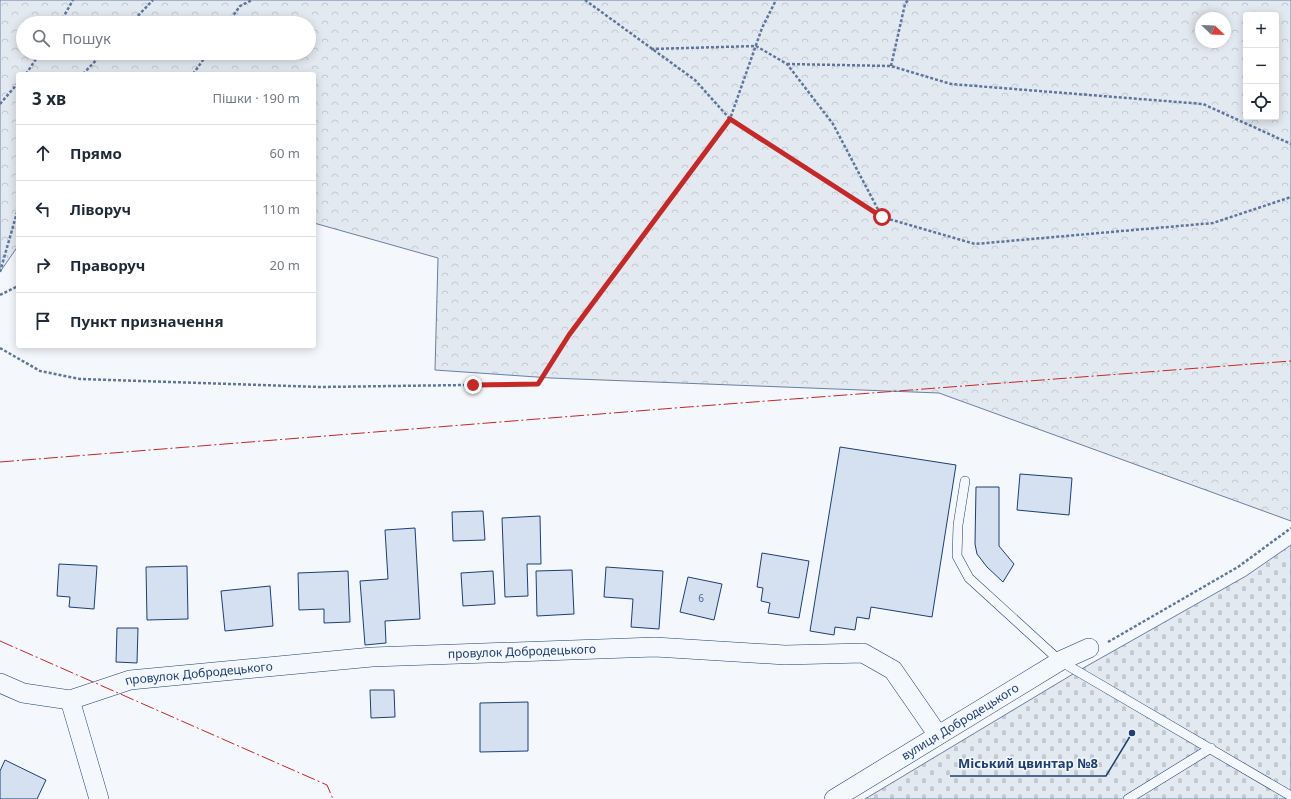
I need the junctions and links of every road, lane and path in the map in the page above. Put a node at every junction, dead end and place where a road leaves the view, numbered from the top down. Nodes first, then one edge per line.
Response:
1 (73, 0) edge
2 (153, 0) edge
3 (252, 0) edge
4 (585, 0) edge
5 (776, 0) edge
6 (908, 0) edge
7 (64, 16) edge
8 (138, 16) edge
9 (233, 16) edge
10 (756, 46) junction
11 (651, 49) junction
12 (35, 60) edge
13 (96, 60) edge
14 (203, 60) edge
15 (787, 64) junction
16 (891, 66) junction
17 (27, 72) edge
18 (85, 72) edge
19 (194, 72) edge
20 (16, 85) edge
21 (0, 104) edge
22 (730, 119) junction
23 (1291, 144) edge
24 (1291, 197) edge
25 (16, 216) edge
26 (882, 217) junction
27 (0, 272) edge
28 (16, 287) edge
29 (0, 295) edge
30 (0, 348) edge
31 (965, 481) dead end
32 (1291, 528) edge
33 (1089, 648) joint
34 (1060, 660) junction
35 (0, 683) edge
36 (70, 700) junction
37 (938, 735) junction
38 (1212, 748) junction
39 (1291, 796) edge
40 (99, 799) edge
41 (834, 799) edge
42 (1128, 799) edge

1 - 7 path
2 - 8 path
3 - 9 path
4 - 11 path
5 - 10 path
6 - 16 path
10 - 11 path
10 - 15 path
10 - 22 path
11 - 22 path
12 - 17 path
13 - 18 path
14 - 19 path
15 - 16 path
15 - 26 path
16 - 23 path
20 - 21 path
22 - 26 path
22 - 30 path
24 - 26 path
25 - 27 path
28 - 29 path
31 - 34 lane
32 - 33 path
33 - 34 street, вулиця Добродецького
34 - 37 street, вулиця Добродецького
34 - 38 lane
35 - 36 street
36 - 37 street, провулок Добродецького
36 - 40 street
37 - 41 street, вулиця Добродецького
38 - 39 lane
38 - 42 lane

